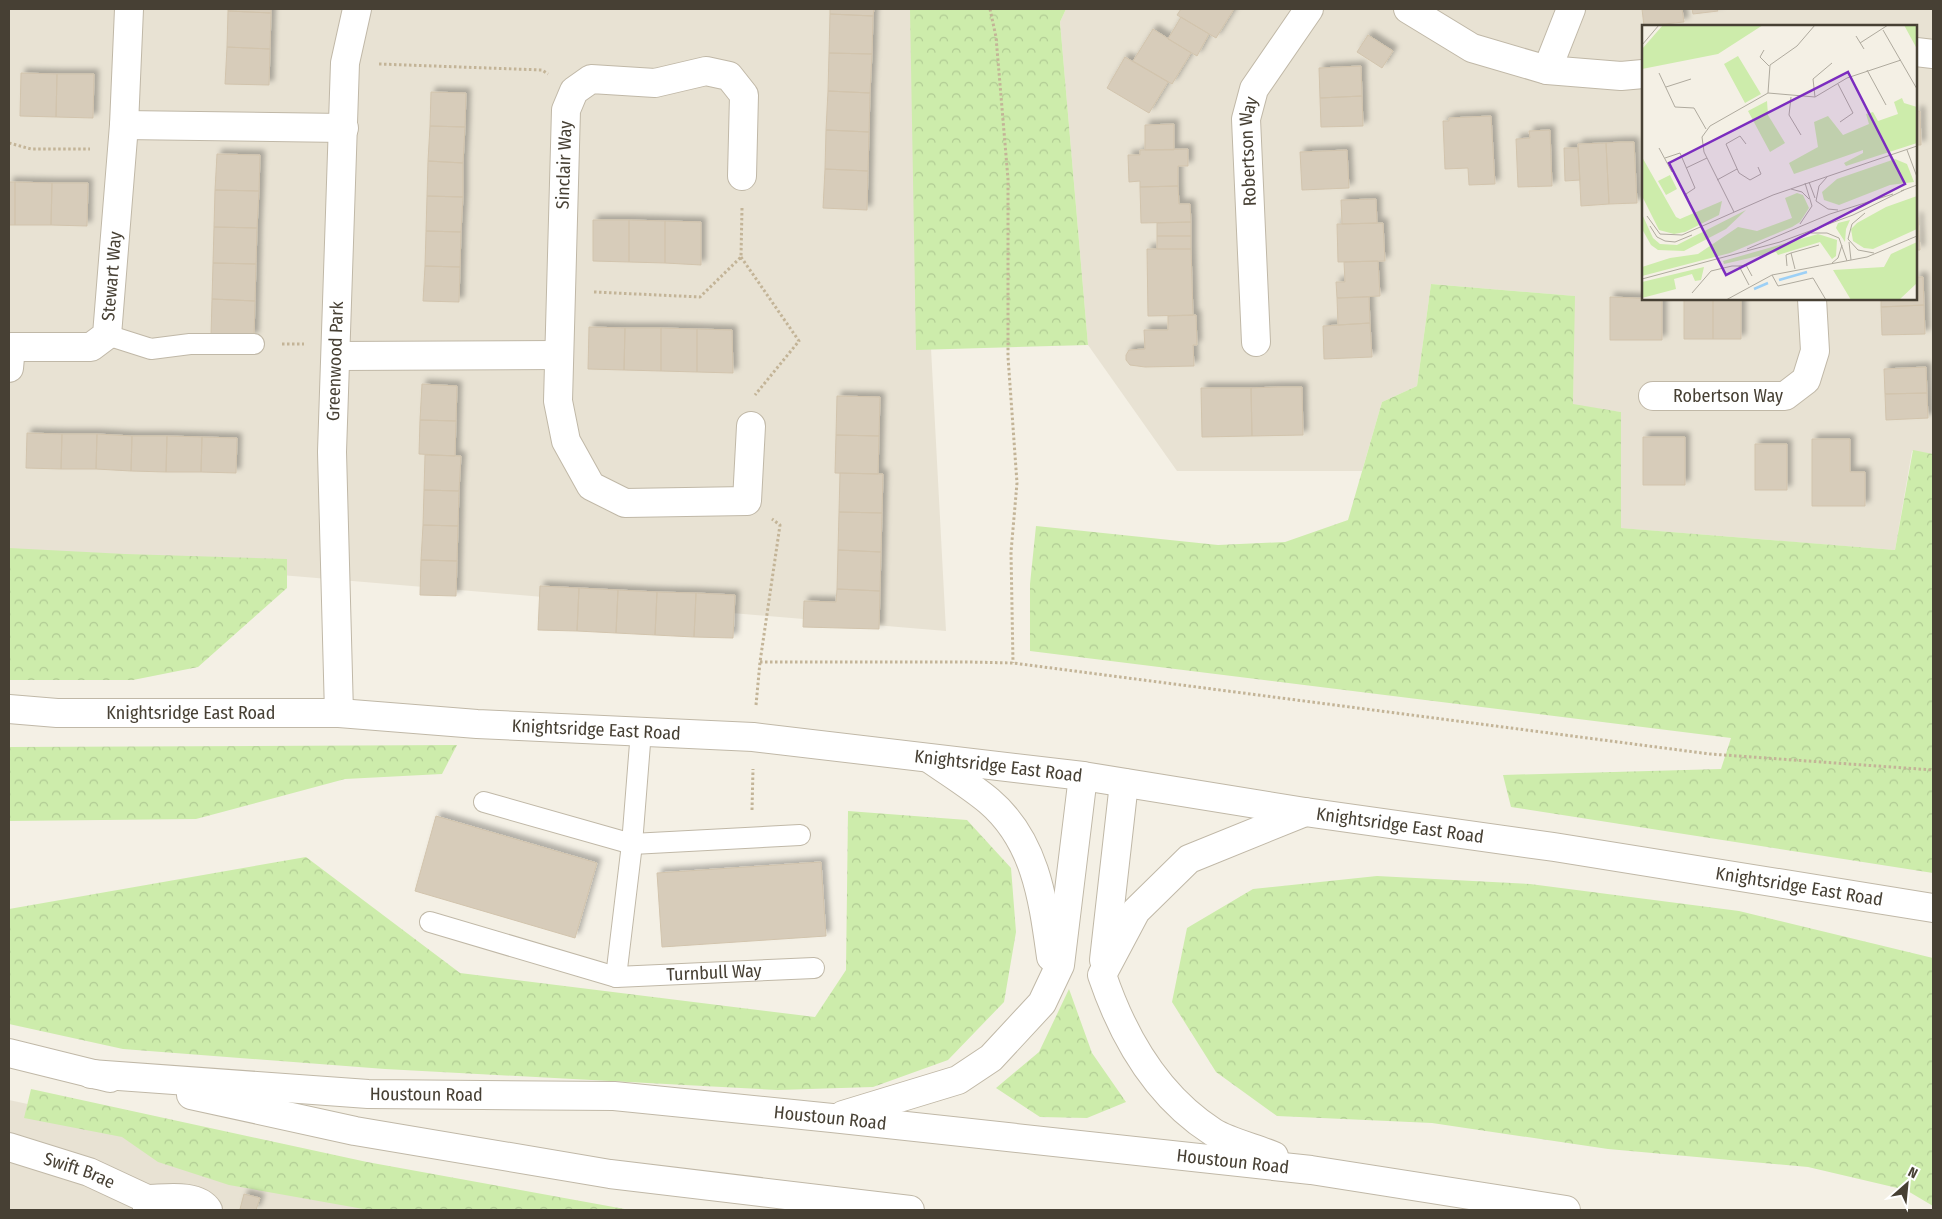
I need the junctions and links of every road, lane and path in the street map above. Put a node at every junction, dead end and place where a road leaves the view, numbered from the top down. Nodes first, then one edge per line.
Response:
1 (130, 9) edge
2 (357, 9) edge
3 (990, 9) edge
4 (1309, 9) edge
5 (1408, 9) edge
6 (1571, 9) edge
7 (1917, 52) edge
8 (1933, 54) edge
9 (345, 63) junction
10 (1546, 70) junction
11 (1642, 74) edge
12 (574, 91) junction
13 (344, 128) junction
14 (123, 137) junction
15 (9, 143) edge
16 (742, 176) joint
17 (741, 257) junction
18 (560, 290) junction
19 (1812, 300) edge
20 (107, 335) junction
21 (1256, 342) dead end
22 (254, 344) joint
23 (337, 350) junction
24 (558, 355) junction
25 (9, 368) edge
26 (1653, 396) dead end
27 (751, 426) joint
28 (747, 501) junction
29 (760, 662) junction
30 (1012, 663) junction
31 (9, 709) edge
32 (57, 713) junction
33 (339, 713) junction
34 (9, 717) edge
35 (641, 731) junction
36 (753, 737) junction
37 (927, 757) junction
38 (1933, 770) edge
39 (1082, 776) junction
40 (1124, 783) junction
41 (484, 802) dead end
42 (1305, 812) junction
43 (800, 836) dead end
44 (751, 838) junction
45 (632, 844) junction
46 (1933, 908) edge
47 (430, 922) dead end
48 (814, 968) dead end
49 (1102, 975) junction
50 (616, 977) junction
51 (1042, 1002) junction
52 (9, 1053) edge
53 (91, 1074) junction
54 (832, 1118) junction
55 (9, 1147) edge
56 (1311, 1170) junction
57 (778, 1194) junction
58 (147, 1205) edge
59 (208, 1210) edge
60 (833, 1210) edge
61 (910, 1210) edge
62 (1566, 1210) edge

1 - 14 street, Stewart Way
2 - 9 street, Greenwood Park
3 - 30 path
4 - 21 street, Robertson Way
5 - 10 street
6 - 10 street
7 - 8 street
9 - 12 path
9 - 13 street, Greenwood Park
10 - 11 street
12 - 16 street
12 - 18 street, Sinclair Way
13 - 14 street
13 - 23 street, Greenwood Park
14 - 15 path
14 - 20 street, Stewart Way
16 - 17 path
17 - 18 path
17 - 27 path
18 - 24 street, Sinclair Way
19 - 26 street, Robertson Way
20 - 22 lane
20 - 25 street, Stewart Way
22 - 23 path
23 - 24 street
23 - 33 street, Greenwood Park
24 - 28 street, Sinclair Way
27 - 28 street
28 - 29 path
29 - 30 path
29 - 36 path
30 - 38 path
31 - 32 street, Knightsridge East Road
32 - 33 street, Knightsridge East Road
32 - 34 street, Knightsridge East Road
33 - 35 street, Knightsridge East Road
35 - 36 street, Knightsridge East Road
35 - 45 lane
36 - 37 street, Knightsridge East Road
36 - 44 path
37 - 39 street, Knightsridge East Road
37 - 51 street
39 - 40 street, Knightsridge East Road
39 - 51 street
40 - 42 street, Knightsridge East Road
40 - 49 street
41 - 45 lane
42 - 46 street, Knightsridge East Road
42 - 49 street
43 - 44 lane
44 - 45 lane
45 - 50 lane
47 - 50 lane, Turnbull Way
48 - 50 lane, Turnbull Way
49 - 56 street
51 - 54 street
52 - 53 street, Houstoun Road
53 - 54 street, Houstoun Road
53 - 57 street, Houstoun Road
54 - 56 street, Houstoun Road
55 - 58 street, Swift Brae
56 - 62 street, Houstoun Road
57 - 60 street
57 - 61 street, Houstoun Road
58 - 59 street, Swift Brae

